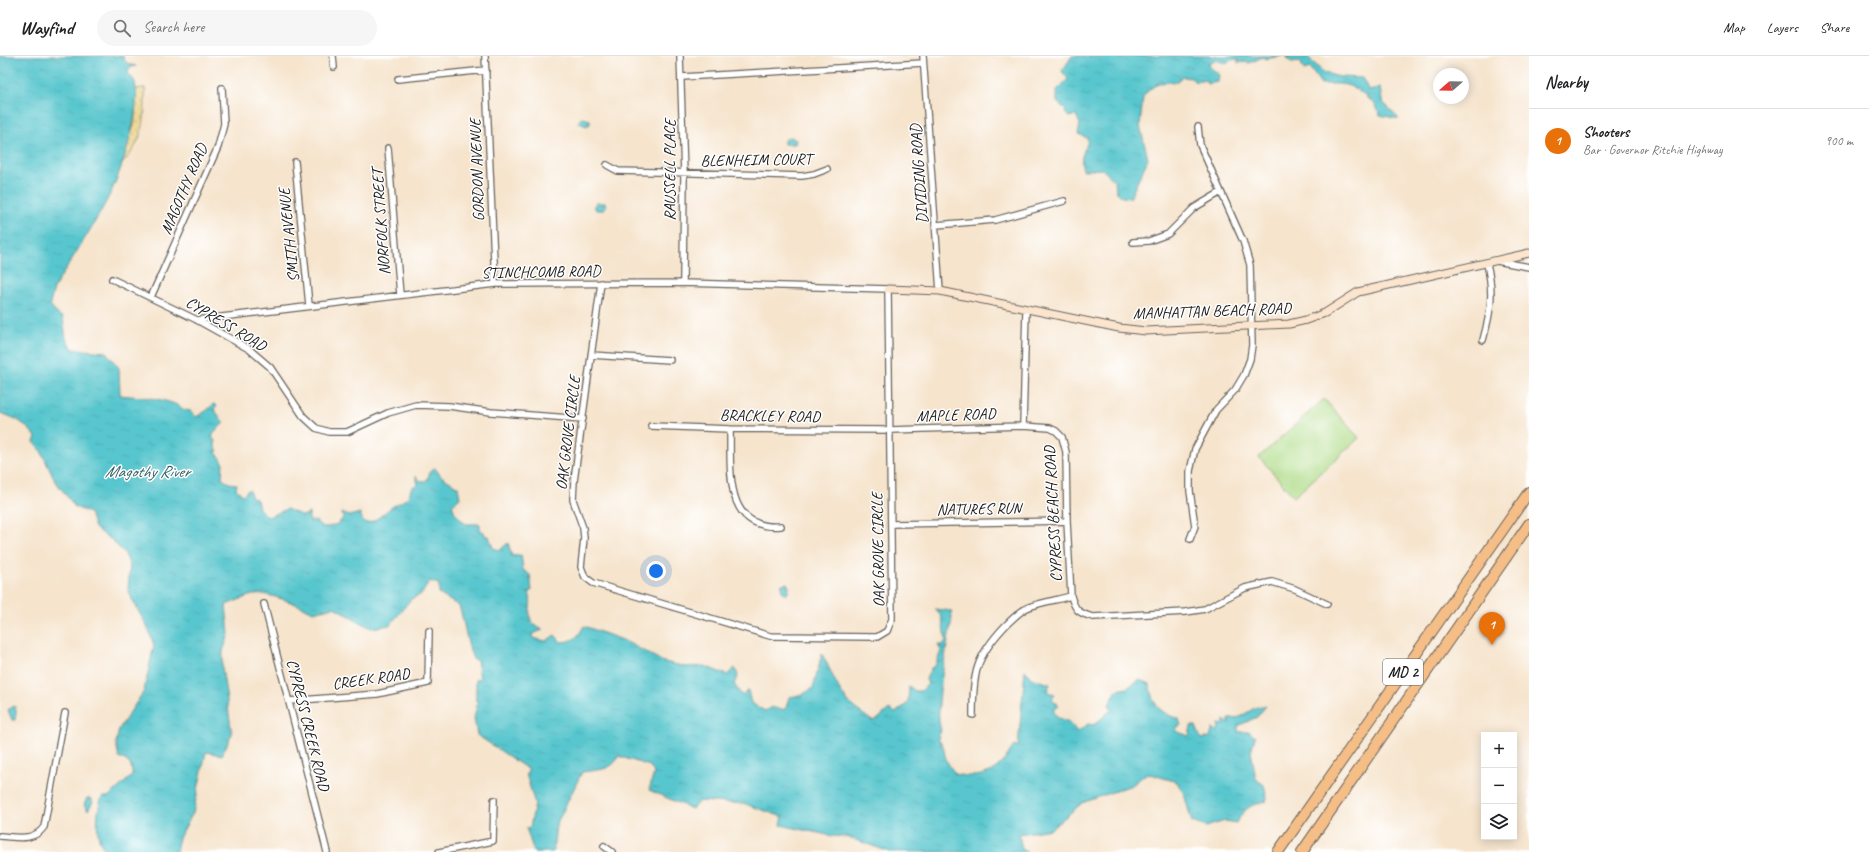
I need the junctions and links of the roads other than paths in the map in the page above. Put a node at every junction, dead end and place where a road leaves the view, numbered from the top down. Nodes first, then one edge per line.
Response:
1 (333, 56) edge
2 (485, 56) edge
3 (680, 56) edge
4 (923, 56) edge
5 (924, 63) junction
6 (334, 67) dead end
7 (486, 70) junction
8 (682, 77) junction
9 (398, 79) dead end
10 (222, 88) dead end
11 (1198, 127) dead end
12 (388, 148) dead end
13 (295, 162) dead end
14 (607, 165) dead end
15 (827, 169) dead end
16 (684, 174) junction
17 (1221, 192) junction
18 (1064, 201) dead end
19 (936, 225) junction
20 (1133, 242) dead end
21 (1529, 253) edge
22 (1496, 261) junction
23 (1487, 264) junction
24 (1529, 267) edge
25 (112, 279) dead end
26 (601, 283) junction
27 (683, 283) junction
28 (495, 284) junction
29 (888, 289) junction
30 (940, 291) junction
31 (400, 295) junction
32 (152, 297) junction
33 (309, 305) junction
34 (1026, 310) junction
35 (197, 320) junction
36 (1250, 326) junction
37 (1483, 340) dead end
38 (591, 355) junction
39 (670, 360) dead end
40 (582, 419) junction
41 (651, 426) dead end
42 (1023, 426) junction
43 (730, 429) junction
44 (890, 430) junction
45 (1529, 492) edge
46 (1067, 521) junction
47 (891, 524) junction
48 (1529, 524) edge
49 (781, 526) dead end
50 (1190, 539) dead end
51 (1071, 596) junction
52 (264, 604) dead end
53 (1328, 604) dead end
54 (429, 631) dead end
55 (289, 701) junction
56 (65, 714) dead end
57 (973, 715) dead end
58 (494, 800) dead end
59 (0, 836) edge
60 (604, 846) dead end
61 (327, 852) edge
62 (439, 852) edge
63 (612, 852) edge
64 (1278, 852) edge
65 (1302, 852) edge

1 - 6 street
2 - 7 street, GORDON AVENUE
3 - 8 street, RAUSSELL PLACE
4 - 5 street, DIVIDING ROAD
5 - 8 street
5 - 19 street, DIVIDING ROAD
7 - 9 street
7 - 28 street, GORDON AVENUE
8 - 16 street, RAUSSELL PLACE
10 - 32 street, MAGOTHY ROAD
11 - 17 street
12 - 31 street, NORFOLK STREET
13 - 33 street, SMITH AVENUE
14 - 16 street, BLENHEIM COURT
15 - 16 street, BLENHEIM COURT
16 - 27 street, RAUSSELL PLACE
17 - 20 street
17 - 36 street
18 - 19 street
19 - 30 street, DIVIDING ROAD
21 - 22 street, MANHATTAN BEACH ROAD
22 - 23 street, MANHATTAN BEACH ROAD
22 - 24 street
23 - 36 street, MANHATTAN BEACH ROAD
23 - 37 street
25 - 32 street, CYPRESS ROAD
26 - 27 street, STINCHCOMB ROAD
26 - 28 street, STINCHCOMB ROAD
26 - 38 street, OAK GROVE CIRCLE
27 - 29 street, STINCHCOMB ROAD
28 - 31 street, STINCHCOMB ROAD
29 - 30 street, MANHATTAN BEACH ROAD
29 - 44 street, OAK GROVE CIRCLE
30 - 34 street, MANHATTAN BEACH ROAD
31 - 33 street, STINCHCOMB ROAD
32 - 35 street, CYPRESS ROAD
33 - 35 street, STINCHCOMB ROAD
34 - 36 street, MANHATTAN BEACH ROAD
34 - 42 street
35 - 40 street, CYPRESS ROAD
36 - 50 street
38 - 39 street
38 - 40 street, OAK GROVE CIRCLE
40 - 47 street, OAK GROVE CIRCLE
41 - 43 street, BRACKLEY ROAD
42 - 44 street, MAPLE ROAD
42 - 46 street, CYPRESS BEACH ROAD
43 - 44 street, BRACKLEY ROAD
43 - 49 street
44 - 47 street, OAK GROVE CIRCLE
45 - 64 highway, MD 2
46 - 47 street, NATURES RUN
46 - 51 street, CYPRESS BEACH ROAD
48 - 65 highway, MD 2
51 - 53 street, CYPRESS BEACH ROAD
51 - 57 street
52 - 55 street, CYPRESS CREEK ROAD
54 - 55 street, CREEK ROAD
55 - 61 street, CYPRESS CREEK ROAD
56 - 59 street
58 - 62 street
60 - 63 street

